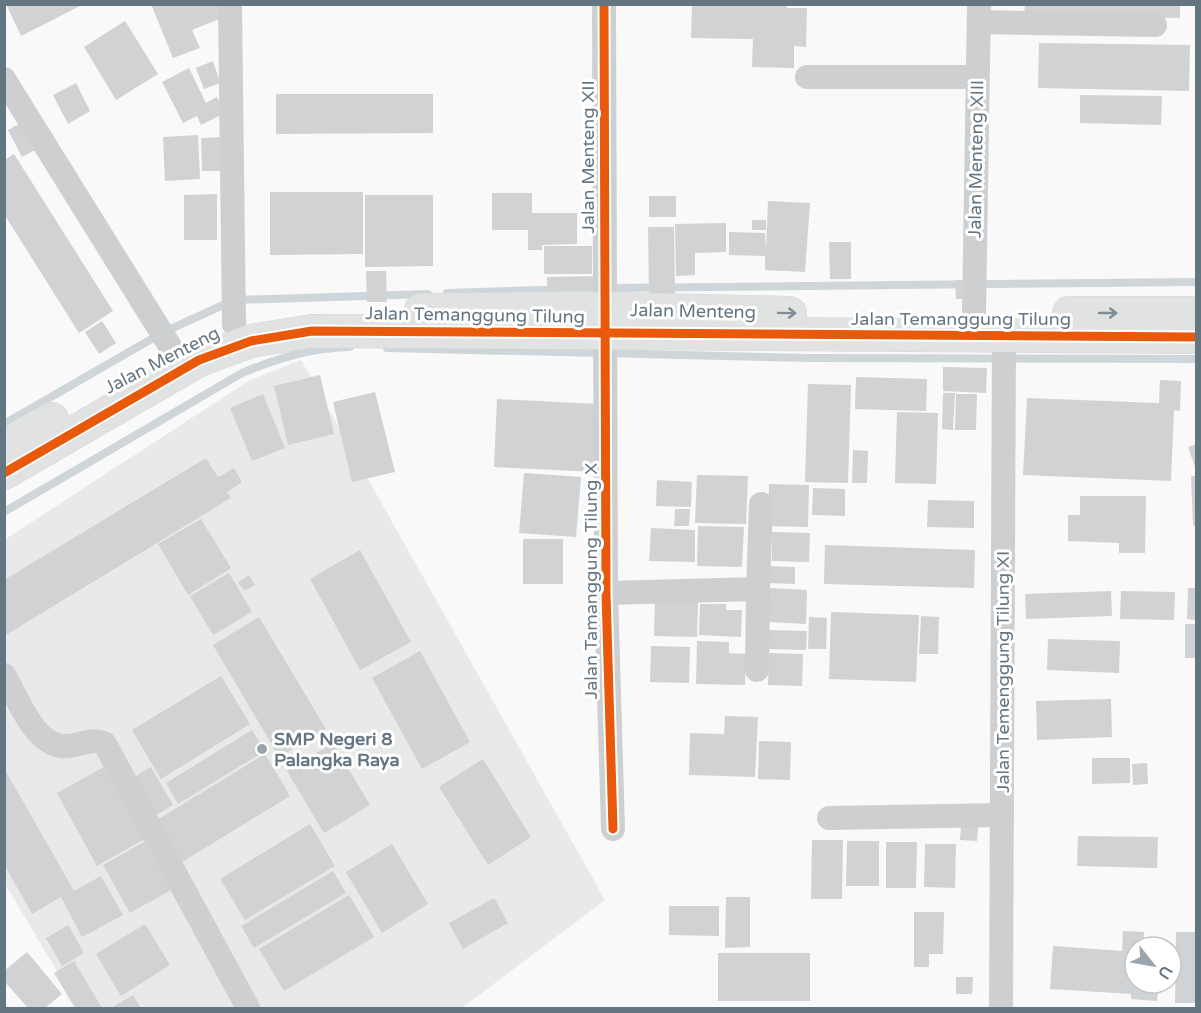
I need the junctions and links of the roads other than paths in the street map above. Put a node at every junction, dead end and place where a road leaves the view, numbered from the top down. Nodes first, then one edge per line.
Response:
1 (230, 4) edge
2 (604, 4) edge
3 (979, 13) edge
4 (1155, 25) dead end
5 (807, 77) dead end
6 (977, 77) junction
7 (4, 79) edge
8 (974, 313) junction
9 (1197, 313) edge
10 (605, 321) junction
11 (234, 324) junction
12 (1004, 336) junction
13 (1197, 337) edge
14 (173, 351) junction
15 (4, 446) edge
16 (4, 473) edge
17 (761, 504) dead end
18 (758, 590) junction
19 (606, 593) junction
20 (757, 670) dead end
21 (4, 675) edge
22 (1002, 815) junction
23 (829, 818) dead end
24 (613, 829) dead end
25 (248, 1008) edge
26 (1002, 1008) edge

1 - 11 street
2 - 10 street, Jalan Menteng XII
3 - 4 street
3 - 6 street, Jalan Menteng XIII
5 - 6 street
6 - 8 street, Jalan Menteng XIII
7 - 14 street
8 -> 9 street, Jalan Menteng
10 -> 8 street, Jalan Menteng
10 - 11 street, Jalan Menteng
10 - 12 street, Jalan Temanggung Tilung
10 - 16 street, Jalan Temanggung Tilung
10 - 19 street, Jalan Tamanggung Tilung X
11 - 14 street, Jalan Menteng
12 - 13 street, Jalan Temanggung Tilung
12 - 22 street, Jalan Temenggung Tilung XI
14 - 15 street, Jalan Menteng
17 - 18 street
18 - 19 street
18 - 20 street
19 - 24 street, Jalan Tamanggung Tilung X
21 - 25 street
22 - 23 street
22 - 26 street, Jalan Temenggung Tilung XI

